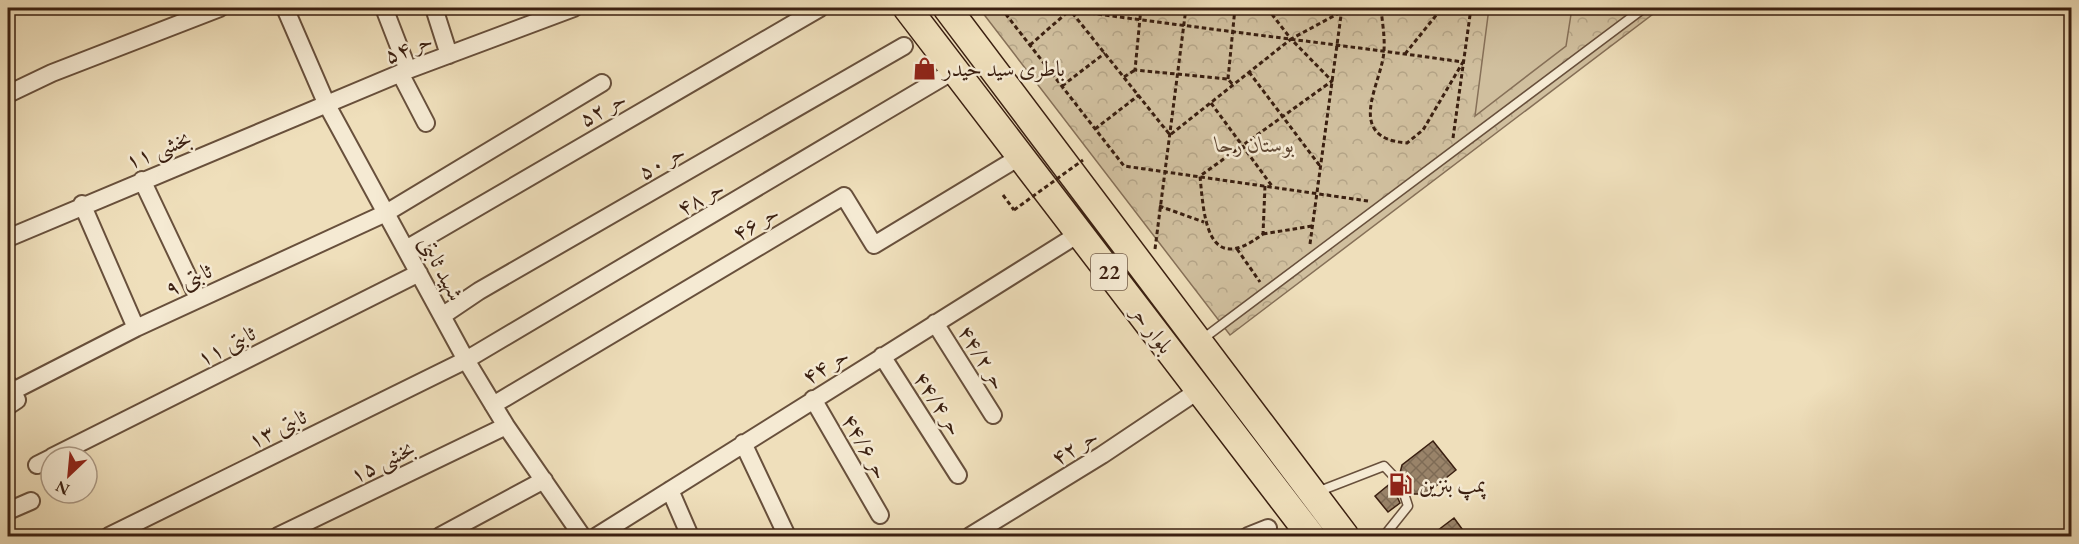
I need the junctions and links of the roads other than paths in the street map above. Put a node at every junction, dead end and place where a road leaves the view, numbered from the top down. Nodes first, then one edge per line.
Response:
1 (220, 8) edge
2 (285, 8) edge
3 (384, 8) edge
4 (434, 8) edge
5 (574, 8) edge
6 (820, 8) edge
7 (907, 8) edge
8 (947, 8) edge
9 (1644, 8) edge
10 (904, 46) dead end
11 (448, 55) junction
12 (955, 70) junction
13 (404, 72) junction
14 (602, 83) dead end
15 (8, 94) edge
16 (327, 105) junction
17 (426, 123) dead end
18 (1021, 156) junction
19 (142, 180) junction
20 (82, 204) junction
21 (386, 213) junction
22 (1080, 233) junction
23 (8, 238) edge
24 (406, 249) junction
25 (419, 273) junction
26 (198, 298) junction
27 (442, 316) junction
28 (935, 322) junction
29 (136, 328) junction
30 (1198, 343) junction
31 (882, 356) junction
32 (466, 360) junction
33 (1199, 390) junction
34 (9, 393) edge
35 (813, 399) junction
36 (493, 405) junction
37 (993, 415) dead end
38 (506, 426) junction
39 (743, 443) junction
40 (77, 445) edge
41 (958, 475) dead end
42 (544, 480) junction
43 (670, 490) junction
44 (1313, 494) junction
45 (31, 501) dead end
46 (8, 511) edge
47 (880, 515) dead end
48 (1268, 528) dead end
49 (109, 537) edge
50 (278, 537) edge
51 (441, 537) edge
52 (582, 537) edge
53 (597, 537) edge
54 (690, 537) edge
55 (787, 537) edge
56 (970, 537) edge
57 (1248, 537) edge
58 (1311, 537) edge
59 (1346, 537) edge
60 (1384, 537) edge

1 - 15 street
2 - 16 street, شهید ثابتی
3 - 13 street
4 - 11 street
5 - 11 street, حر ۵۴
6 - 24 street, حر ۵۲
7 - 12 main road, بلوار حر / 22
8 - 30 main road, بلوار حر / 22
9 - 30 lane
10 - 27 street, حر ۵۰
11 - 13 street, حر ۵۴
12 - 18 main road, بلوار حر / 22
12 - 32 street, حر ۴۸
13 - 16 street, حر ۵۴
13 - 17 street
14 - 21 street, ثابتی ۹
16 - 19 street, بخشی ۱۱
16 - 21 street, شهید ثابتی
18 - 22 main road, بلوار حر / 22
18 - 36 street, حر ۴۶
19 - 20 street, بخشی ۱۱
19 - 26 street
20 - 23 street, بخشی ۱۱
20 - 29 street
21 - 24 street, شهید ثابتی
21 - 26 street, ثابتی ۹
22 - 28 street, حر ۴۴
22 - 33 main road, بلوار حر / 22
24 - 25 street, شهید ثابتی
25 - 27 street, شهید ثابتی
25 - 40 street, ثابتی ۱۱
26 - 29 street, ثابتی ۹
27 - 32 street, شهید ثابتی
28 - 31 street, حر ۴۴
28 - 37 street, حر ۴۴/۲
29 - 34 street, ثابتی ۹
30 - 44 main road, بلوار حر / 22
31 - 35 street, حر ۴۴
31 - 41 street, حر ۴۴/۴
32 - 36 street, شهید ثابتی
32 - 49 street, ثابتی ۱۳
33 - 56 street, حر ۴۲
33 - 58 main road, بلوار حر / 22
35 - 39 street, حر ۴۴
35 - 47 street, حر ۴۴/۶
36 - 38 street, شهید ثابتی
38 - 42 street, شهید ثابتی
38 - 50 street, بخشی ۱۵
39 - 43 street, حر ۴۴
39 - 55 street
42 - 51 street
42 - 52 street, شهید ثابتی
43 - 53 street, حر ۴۴
43 - 54 street
44 - 59 main road, بلوار حر / 22
44 - 60 lane
45 - 46 street
48 - 57 street

